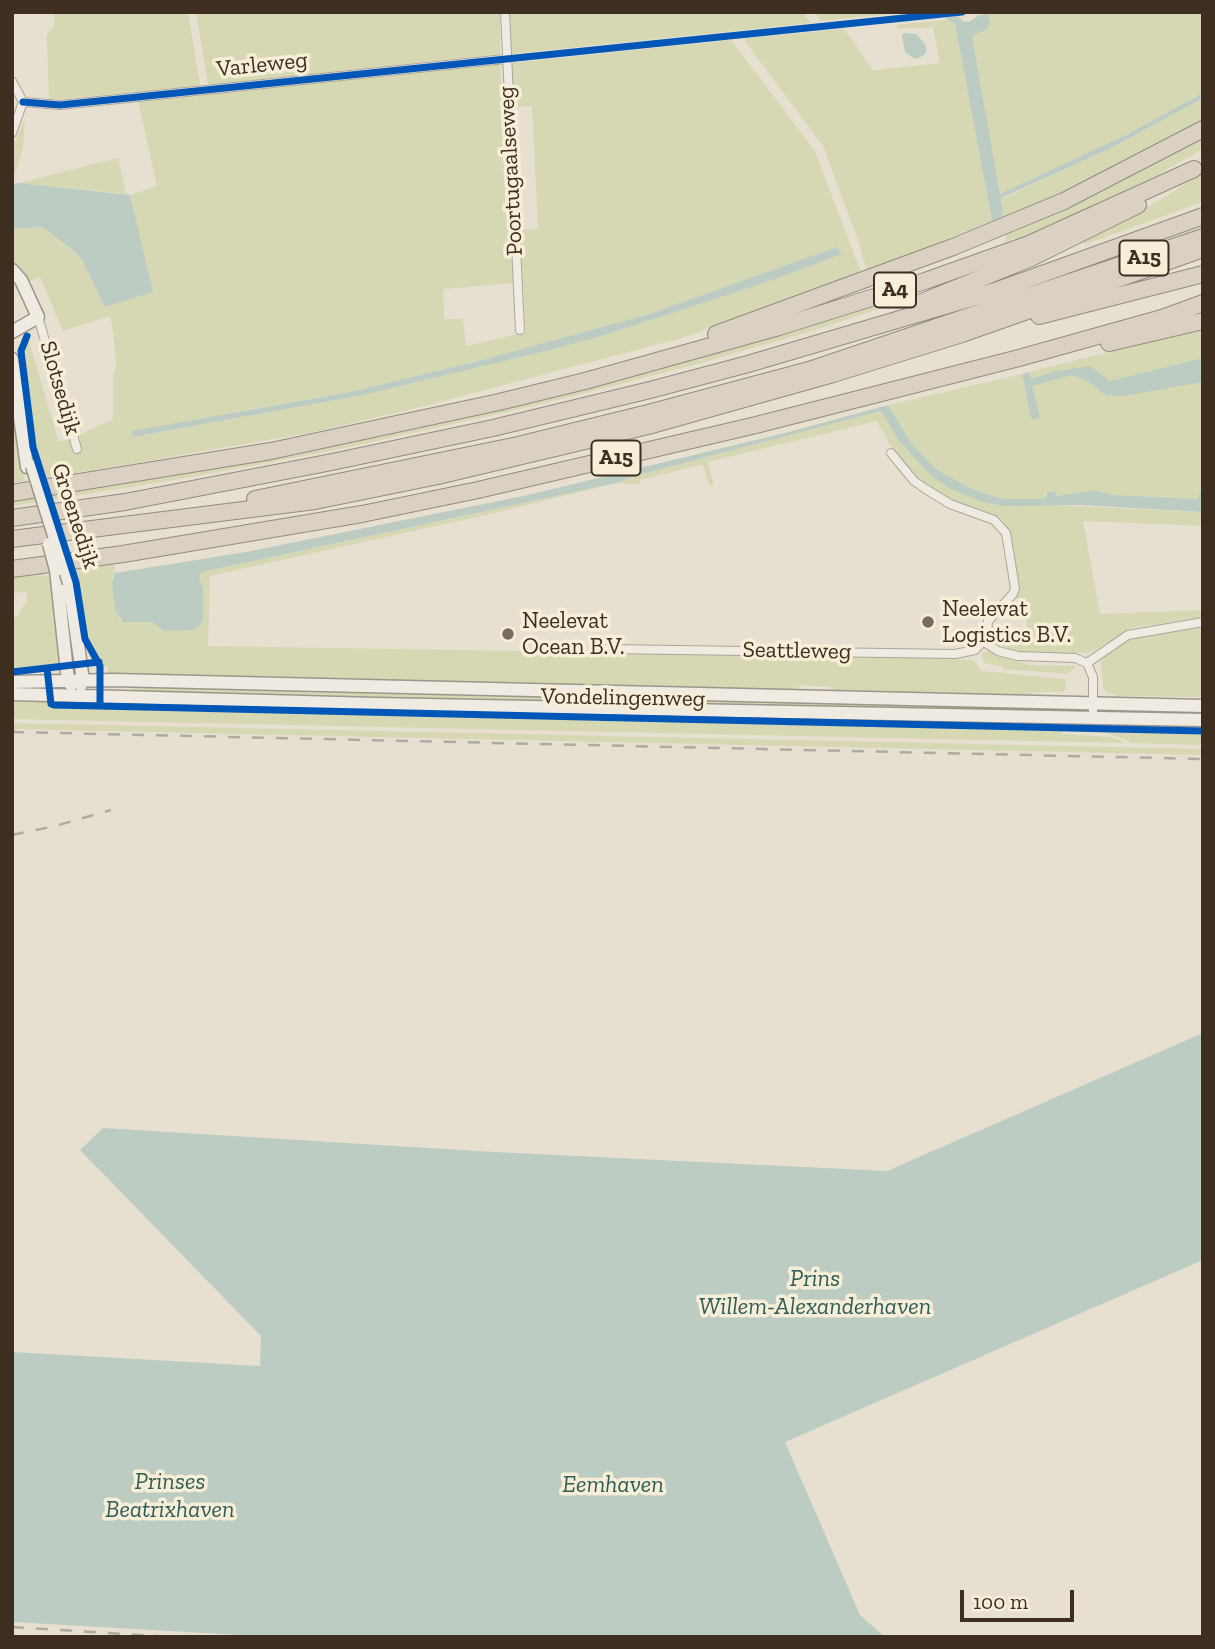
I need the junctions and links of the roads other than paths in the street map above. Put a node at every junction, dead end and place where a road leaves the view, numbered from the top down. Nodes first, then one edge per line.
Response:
1 (505, 12) edge
2 (505, 59) junction
3 (12, 81) edge
4 (23, 102) junction
5 (1203, 129) edge
6 (12, 133) edge
7 (1198, 167) edge
8 (1203, 216) edge
9 (1203, 237) edge
10 (1203, 249) edge
11 (12, 270) edge
12 (1203, 274) edge
13 (1203, 303) edge
14 (38, 317) junction
15 (1203, 321) edge
16 (520, 330) dead end
17 (12, 332) edge
18 (962, 334) junction
19 (1026, 356) junction
20 (12, 359) edge
21 (748, 364) junction
22 (585, 381) junction
23 (77, 449) dead end
24 (891, 453) dead end
25 (29, 466) junction
26 (12, 493) edge
27 (12, 518) edge
28 (101, 528) junction
29 (12, 539) edge
30 (12, 569) edge
31 (64, 584) junction
32 (1203, 622) edge
33 (984, 642) junction
34 (607, 649) dead end
35 (66, 660) junction
36 (1087, 663) junction
37 (83, 680) junction
38 (12, 681) edge
39 (50, 681) junction
40 (68, 681) junction
41 (12, 694) edge
42 (76, 695) junction
43 (1093, 703) junction
44 (1203, 706) edge
45 (1093, 718) junction
46 (1203, 720) edge

1 - 2 street, Poortugaalseweg
2 - 4 street, Varleweg
2 - 16 street, Poortugaalseweg
3 - 4 street
4 - 6 street
5 - 22 highway
7 - 21 highway, A4
7 - 22 highway, A4
8 - 21 highway, A15
9 - 28 highway, A15
10 - 18 highway, A15
11 - 14 main road, Slotsedijk
12 - 18 highway, A15
13 - 19 highway, A15
14 - 17 main road, Slotsedijk
14 - 23 street, Slotsedijk
15 - 19 highway, A15
18 - 28 highway, A15
19 - 30 highway, A15
20 - 25 main road, Groenedijk
21 - 27 highway, A15
22 - 26 highway
24 - 33 street
25 - 31 main road, Groenedijk, bridge
25 - 31 main road, Groenedijk, bridge
28 - 29 highway, A15
31 - 35 main road, Groenedijk
31 - 37 main road, Groenedijk
32 - 36 street
33 - 34 street, Seattleweg
33 - 36 street
35 - 39 main road
35 - 40 main road, Groenedijk
36 - 43 street
37 - 40 main road, Vondelingenweg
37 - 42 main road
37 - 43 main road, Vondelingenweg
38 - 39 main road, Vondelingenweg
39 - 40 main road, Vondelingenweg
40 - 42 main road, Groenedijk
41 - 42 main road, Vondelingenweg
42 - 45 main road, Vondelingenweg
43 - 44 main road, Vondelingenweg
43 - 45 street
45 - 46 main road, Vondelingenweg

